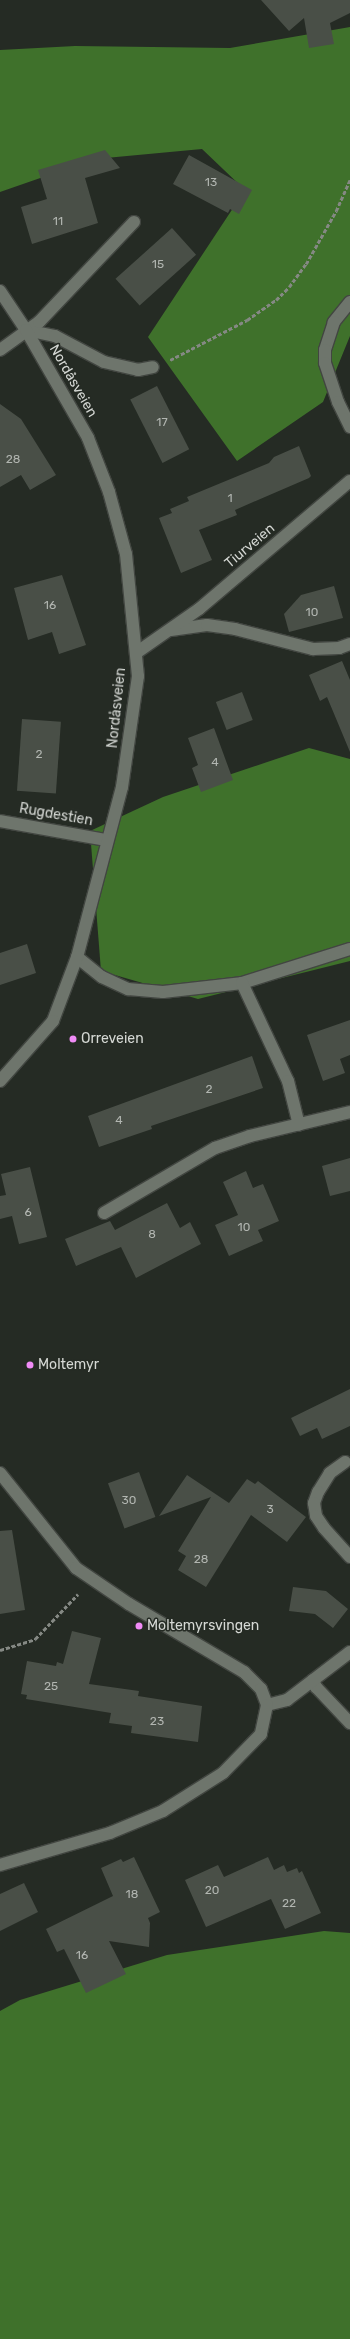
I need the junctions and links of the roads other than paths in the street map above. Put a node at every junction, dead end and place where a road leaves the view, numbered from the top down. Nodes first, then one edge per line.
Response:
1 (134, 222) dead end
2 (0, 291) edge
3 (350, 302) edge
4 (26, 330) junction
5 (0, 350) edge
6 (153, 368) road end
7 (350, 427) edge
8 (350, 481) edge
9 (168, 631) junction
10 (350, 644) edge
11 (136, 653) junction
12 (0, 821) edge
13 (106, 840) junction
14 (350, 949) edge
15 (77, 957) junction
16 (242, 983) junction
17 (0, 1081) edge
18 (350, 1112) edge
19 (299, 1125) junction
20 (104, 1213) dead end
21 (344, 1462) dead end
22 (0, 1473) edge
23 (350, 1557) edge
24 (350, 1652) edge
25 (313, 1680) junction
26 (267, 1705) junction
27 (350, 1724) edge
28 (0, 1865) edge

1 - 4 street
2 - 4 street, Nordåsveien
3 - 7 street
4 - 5 street
4 - 6 street
4 - 11 street, Nordåsveien
8 - 9 street, Tiurveien
9 - 10 street, Tiurveien
9 - 11 street, Tiurveien
11 - 13 street, Nordåsveien
12 - 13 street, Rugdestien
13 - 15 street, Nordåsveien
14 - 16 street
15 - 16 street
15 - 17 street, Nordåsveien
16 - 19 street
18 - 19 street
19 - 20 street
21 - 23 street
22 - 26 street
24 - 25 street
25 - 26 street
25 - 27 street
26 - 28 street

